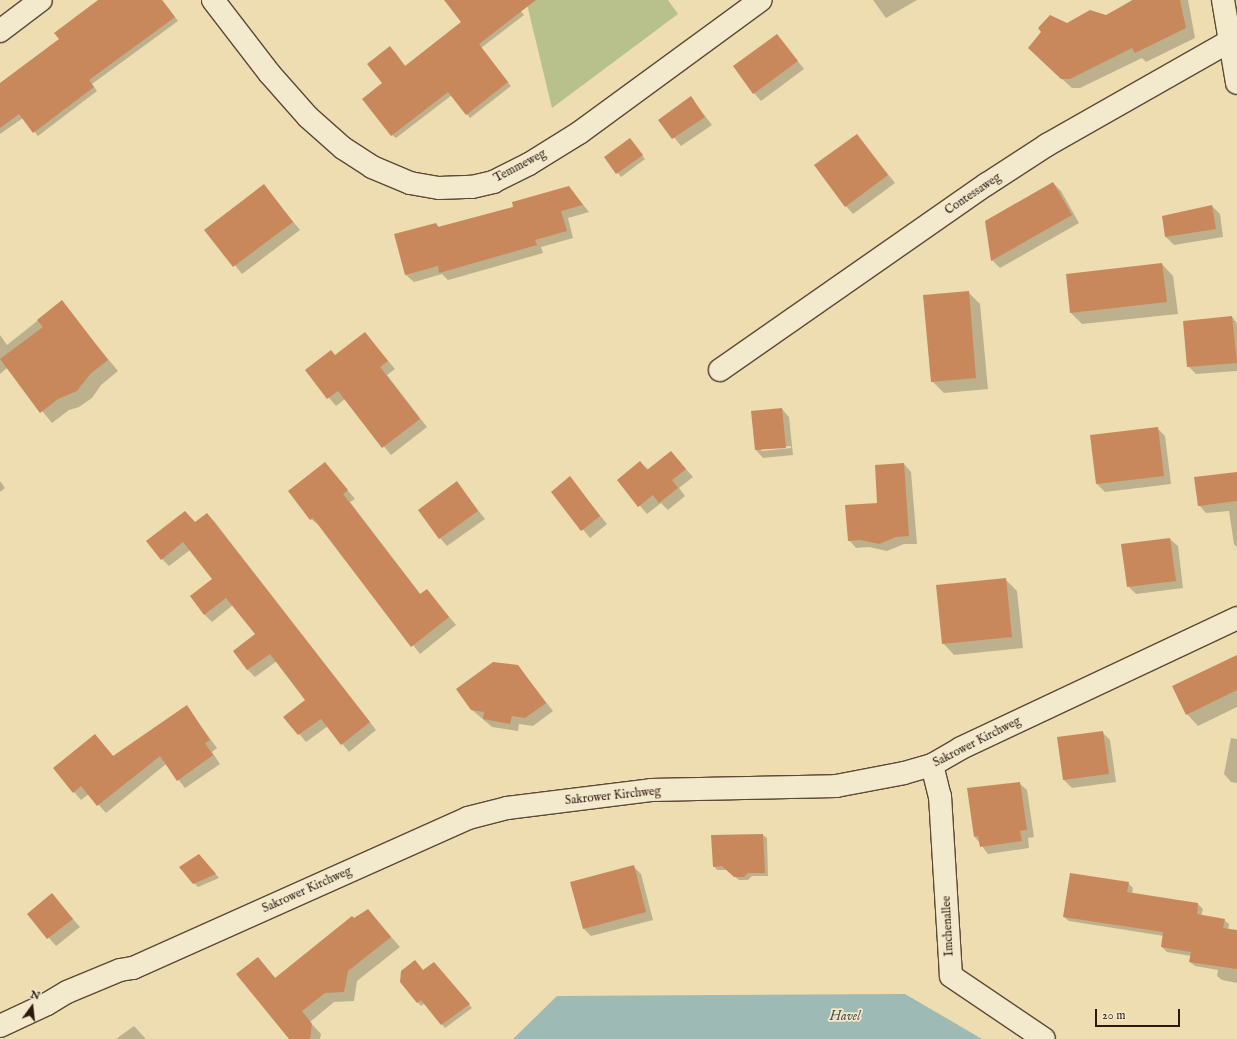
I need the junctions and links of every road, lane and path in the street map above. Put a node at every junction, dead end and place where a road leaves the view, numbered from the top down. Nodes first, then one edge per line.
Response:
1 (41, 0) edge
2 (212, 0) edge
3 (761, 0) edge
4 (1224, 0) edge
5 (0, 31) edge
6 (1234, 39) edge
7 (1237, 83) edge
8 (720, 370) dead end
9 (1237, 618) edge
10 (932, 766) junction
11 (0, 1026) edge
12 (1044, 1039) edge

1 - 5 street
2 - 3 street, Temmeweg
4 - 6 street
6 - 7 street
6 - 8 street, Contessaweg
9 - 10 street, Sakrower Kirchweg
10 - 11 street, Sakrower Kirchweg
10 - 12 street, Imchenallee

